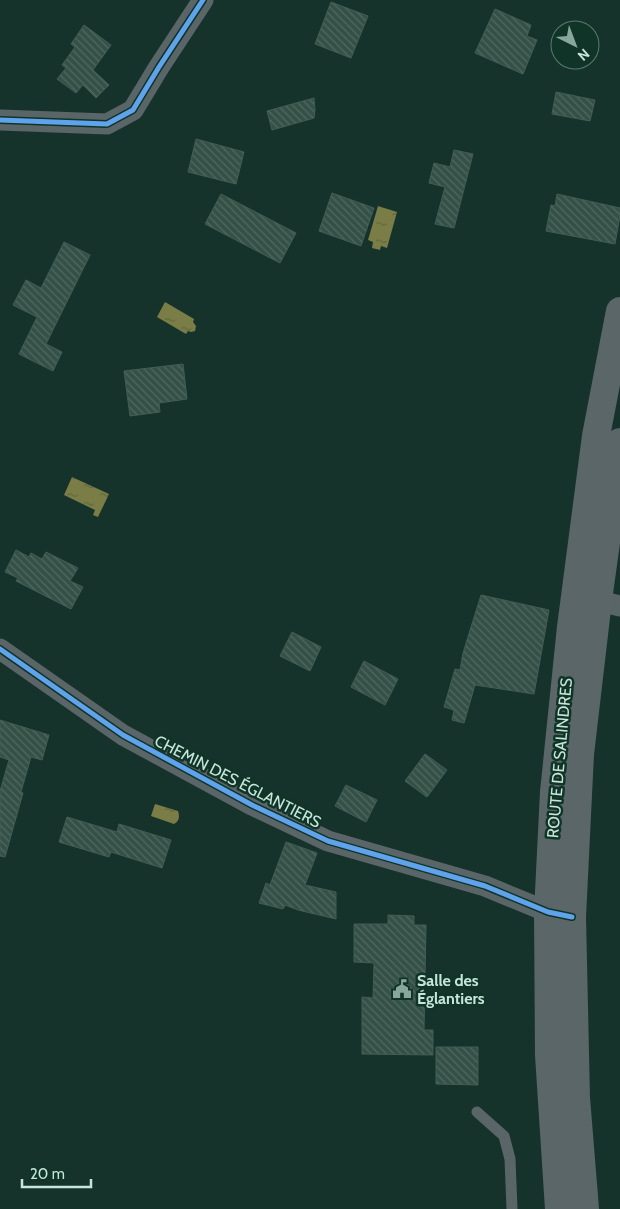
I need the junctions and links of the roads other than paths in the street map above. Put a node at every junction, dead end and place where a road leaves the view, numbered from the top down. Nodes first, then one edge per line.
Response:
1 (203, 0) edge
2 (0, 120) edge
3 (620, 311) edge
4 (620, 442) edge
5 (598, 600) edge
6 (0, 649) edge
7 (560, 914) junction
8 (478, 1112) dead end
9 (512, 1209) edge
10 (559, 1209) edge
11 (585, 1209) edge

1 - 2 street
3 - 5 main road, ROUTE DE SALINDRES
4 - 5 main road, ROUTE DE SALINDRES
5 - 7 main road, ROUTE DE SALINDRES
6 - 7 street, CHEMIN DES ÉGLANTIERS
7 - 10 main road, ROUTE DE SALINDRES
7 - 11 main road, ROUTE DE SALINDRES
8 - 9 lane

